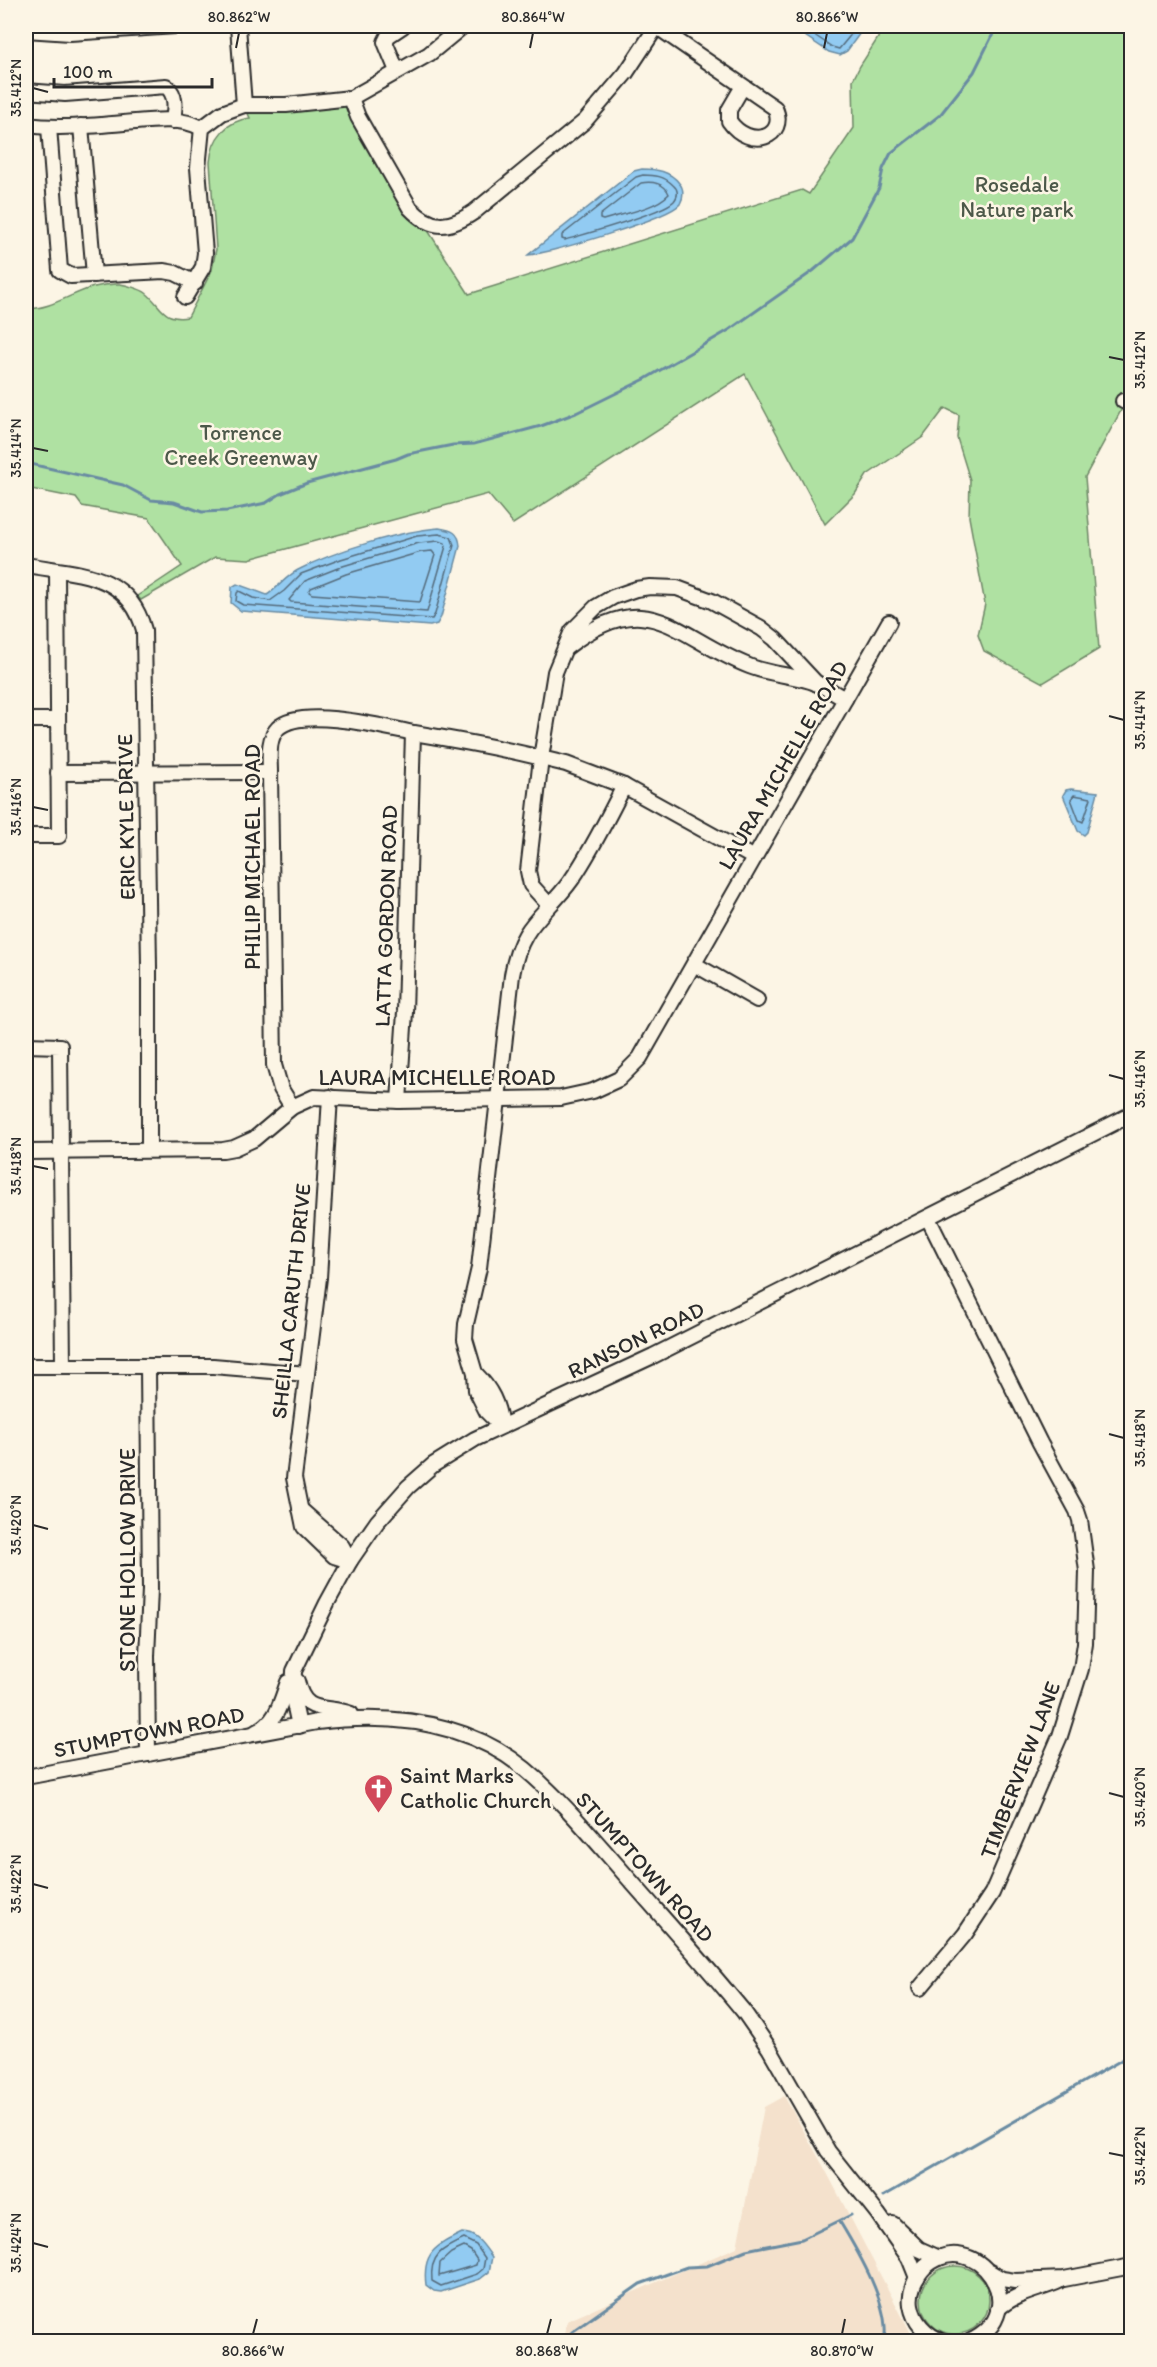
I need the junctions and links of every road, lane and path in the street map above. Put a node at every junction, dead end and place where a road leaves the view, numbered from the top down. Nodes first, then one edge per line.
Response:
1 (176, 26) edge
2 (238, 26) edge
3 (403, 26) edge
4 (463, 26) edge
5 (657, 26) edge
6 (26, 30) edge
7 (397, 71) junction
8 (743, 86) dead end
9 (26, 91) edge
10 (351, 98) junction
11 (244, 105) junction
12 (173, 121) junction
13 (26, 125) edge
14 (81, 126) junction
15 (50, 127) junction
16 (202, 128) junction
17 (93, 275) junction
18 (195, 283) junction
19 (185, 297) dead end
20 (26, 565) edge
21 (57, 571) junction
22 (889, 622) dead end
23 (567, 647) junction
24 (817, 684) junction
25 (844, 699) junction
26 (26, 720) edge
27 (58, 720) junction
28 (412, 732) junction
29 (540, 758) junction
30 (270, 772) junction
31 (58, 774) junction
32 (146, 774) junction
33 (624, 786) junction
34 (26, 836) edge
35 (754, 858) junction
36 (549, 905) junction
37 (694, 964) junction
38 (757, 1000) dead end
39 (26, 1045) edge
40 (330, 1097) junction
41 (498, 1098) junction
42 (399, 1101) junction
43 (292, 1107) junction
44 (1131, 1113) edge
45 (149, 1150) junction
46 (26, 1152) edge
47 (61, 1152) junction
48 (928, 1218) junction
49 (26, 1366) edge
50 (63, 1366) junction
51 (148, 1366) junction
52 (306, 1374) junction
53 (501, 1426) junction
54 (350, 1561) junction
55 (296, 1664) junction
56 (363, 1719) junction
57 (299, 1726) junction
58 (245, 1736) junction
59 (148, 1754) junction
60 (26, 1777) edge
61 (920, 1988) dead end
62 (878, 2214) junction
63 (939, 2259) junction
64 (1131, 2266) edge
65 (989, 2271) junction
66 (917, 2278) junction
67 (1064, 2279) junction
68 (998, 2309) junction
69 (975, 2340) edge
70 (943, 2342) edge

1 - 6 street
2 - 11 street
3 - 7 street
4 - 7 street
5 - 8 street
5 - 10 street
7 - 10 street
9 - 12 street
10 - 11 street
11 - 16 street
12 - 14 street
12 - 16 street
13 - 15 street
14 - 15 street
14 - 17 street
15 - 17 street
16 - 18 street
17 - 18 street
18 - 19 street
20 - 21 street, ERIC KYLE DRIVE
21 - 27 street
21 - 32 street, ERIC KYLE DRIVE
22 - 25 street, LAURA MICHELLE ROAD
23 - 24 street
23 - 24 street
23 - 29 street
24 - 25 street
25 - 35 street, LAURA MICHELLE ROAD
26 - 27 street
27 - 31 street
28 - 29 street, PHILIP MICHAEL ROAD
28 - 30 street, PHILIP MICHAEL ROAD
28 - 42 street, LATTA GORDON ROAD
29 - 33 street, PHILIP MICHAEL ROAD
29 - 36 street
30 - 32 street
30 - 43 street, PHILIP MICHAEL ROAD
31 - 32 street
31 - 34 street
32 - 45 street, ERIC KYLE DRIVE
33 - 35 street, PHILIP MICHAEL ROAD
33 - 36 street
35 - 37 street, LAURA MICHELLE ROAD
36 - 41 street
37 - 38 street
37 - 41 street, LAURA MICHELLE ROAD
39 - 47 street
40 - 42 street, LAURA MICHELLE ROAD
40 - 43 street, LAURA MICHELLE ROAD
40 - 52 street, SHEILLA CARUTH DRIVE
41 - 42 street, LAURA MICHELLE ROAD
41 - 53 street
43 - 45 street, LAURA MICHELLE ROAD
44 - 48 street, RANSON ROAD
45 - 47 street, LAURA MICHELLE ROAD
46 - 47 street, LAURA MICHELLE ROAD
47 - 50 street
48 - 53 street, RANSON ROAD
48 - 61 street, TIMBERVIEW LANE
49 - 50 street
50 - 51 street
51 - 52 street
51 - 59 street, STONE HOLLOW DRIVE
52 - 54 street, SHEILLA CARUTH DRIVE
53 - 54 street, RANSON ROAD
54 - 55 street, RANSON ROAD
55 - 56 street
55 - 57 street, RANSON ROAD
55 - 58 street
56 - 57 street, STUMPTOWN ROAD
56 - 62 street, STUMPTOWN ROAD
57 - 58 street, STUMPTOWN ROAD
58 - 59 street, STUMPTOWN ROAD
59 - 60 street, STUMPTOWN ROAD
62 - 63 street, STUMPTOWN ROAD
62 - 66 street, STUMPTOWN ROAD
63 - 65 street
63 - 66 street
64 - 67 street
65 - 67 street
65 - 68 street
66 - 70 street
67 - 68 street
68 - 69 street

